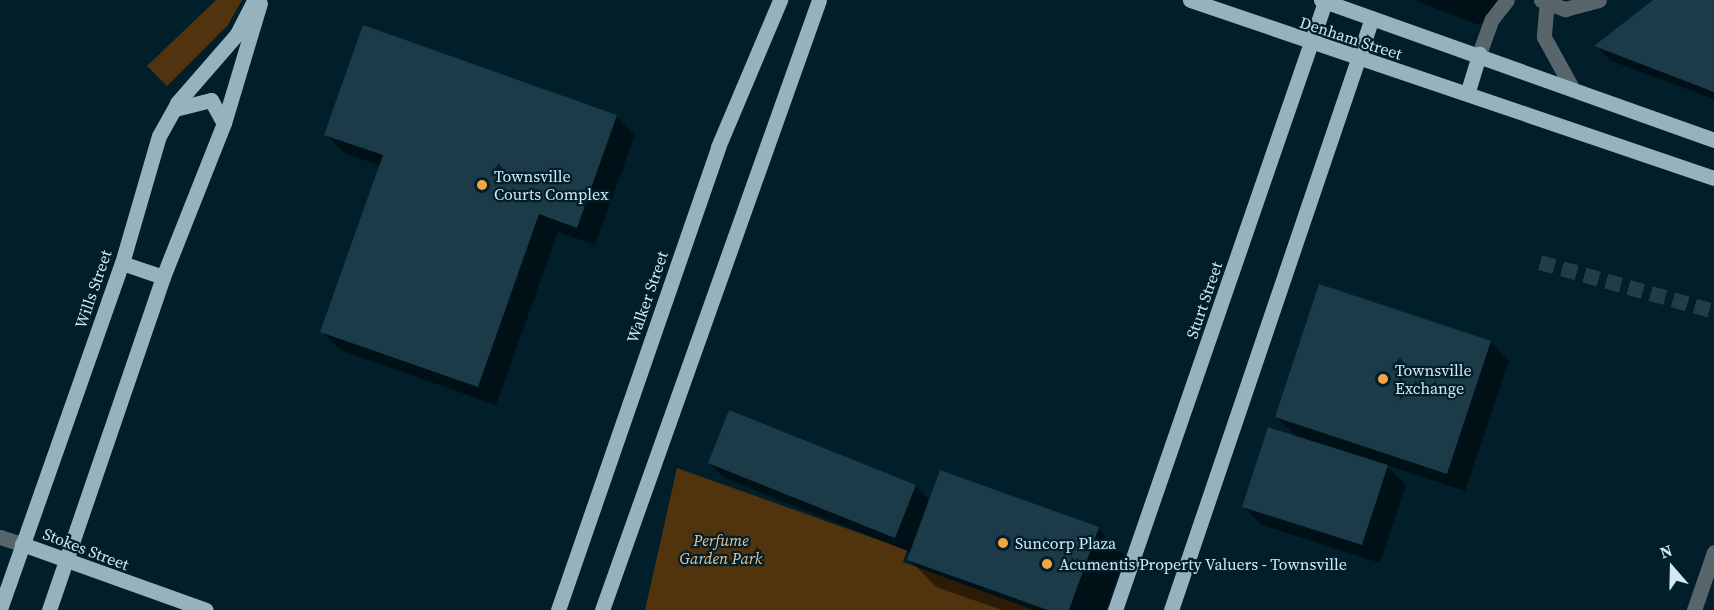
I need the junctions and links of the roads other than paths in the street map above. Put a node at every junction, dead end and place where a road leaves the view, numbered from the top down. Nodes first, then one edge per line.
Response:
1 (254, 0) edge
2 (261, 0) edge
3 (780, 0) edge
4 (785, 0) edge
5 (819, 0) edge
6 (1190, 0) edge
7 (1507, 0) edge
8 (1599, 0) edge
9 (1323, 1) edge
10 (1544, 1) edge
11 (1372, 18) junction
12 (775, 20) junction
13 (1312, 45) junction
14 (1479, 54) junction
15 (1361, 61) junction
16 (1572, 88) junction
17 (1468, 91) junction
18 (171, 113) junction
19 (224, 123) junction
20 (1714, 140) edge
21 (1714, 178) edge
22 (122, 262) junction
23 (163, 277) junction
24 (0, 537) edge
25 (22, 544) junction
26 (1714, 552) edge
27 (65, 562) junction
28 (159, 595) junction
29 (0, 609) edge
30 (49, 610) edge
31 (189, 610) edge
32 (206, 610) edge
33 (558, 610) edge
34 (602, 610) edge
35 (1115, 610) edge
36 (1171, 610) edge
37 (1694, 610) edge

1 - 18 main road, Wills Street
2 - 19 main road
3 - 12 main road, Walker Street
4 - 12 main road
5 - 34 main road
6 - 13 main road, Denham Street
7 - 14 street
8 - 10 street
9 - 11 main road, Denham Street
9 - 13 main road, Sturt Street
10 - 16 street
11 - 14 main road, Denham Street
11 - 15 main road
12 - 33 main road, Walker Street
13 - 15 main road, Denham Street
13 - 35 main road, Sturt Street
14 - 16 main road, Denham Street
14 - 17 main road
15 - 17 main road, Denham Street
15 - 36 main road
16 - 20 main road, Denham Street
17 - 21 main road, Denham Street
18 - 19 main road
18 - 22 main road, Wills Street
19 - 23 main road
22 - 23 main road
22 - 25 main road, Wills Street
23 - 27 main road
24 - 25 street, Stokes Street
25 - 27 main road, Stokes Street
25 - 29 main road, Wills Street
26 - 37 street
27 - 28 main road, Stokes Street
27 - 30 main road
28 - 31 main road, Stokes Street
28 - 32 main road, Stokes Street

